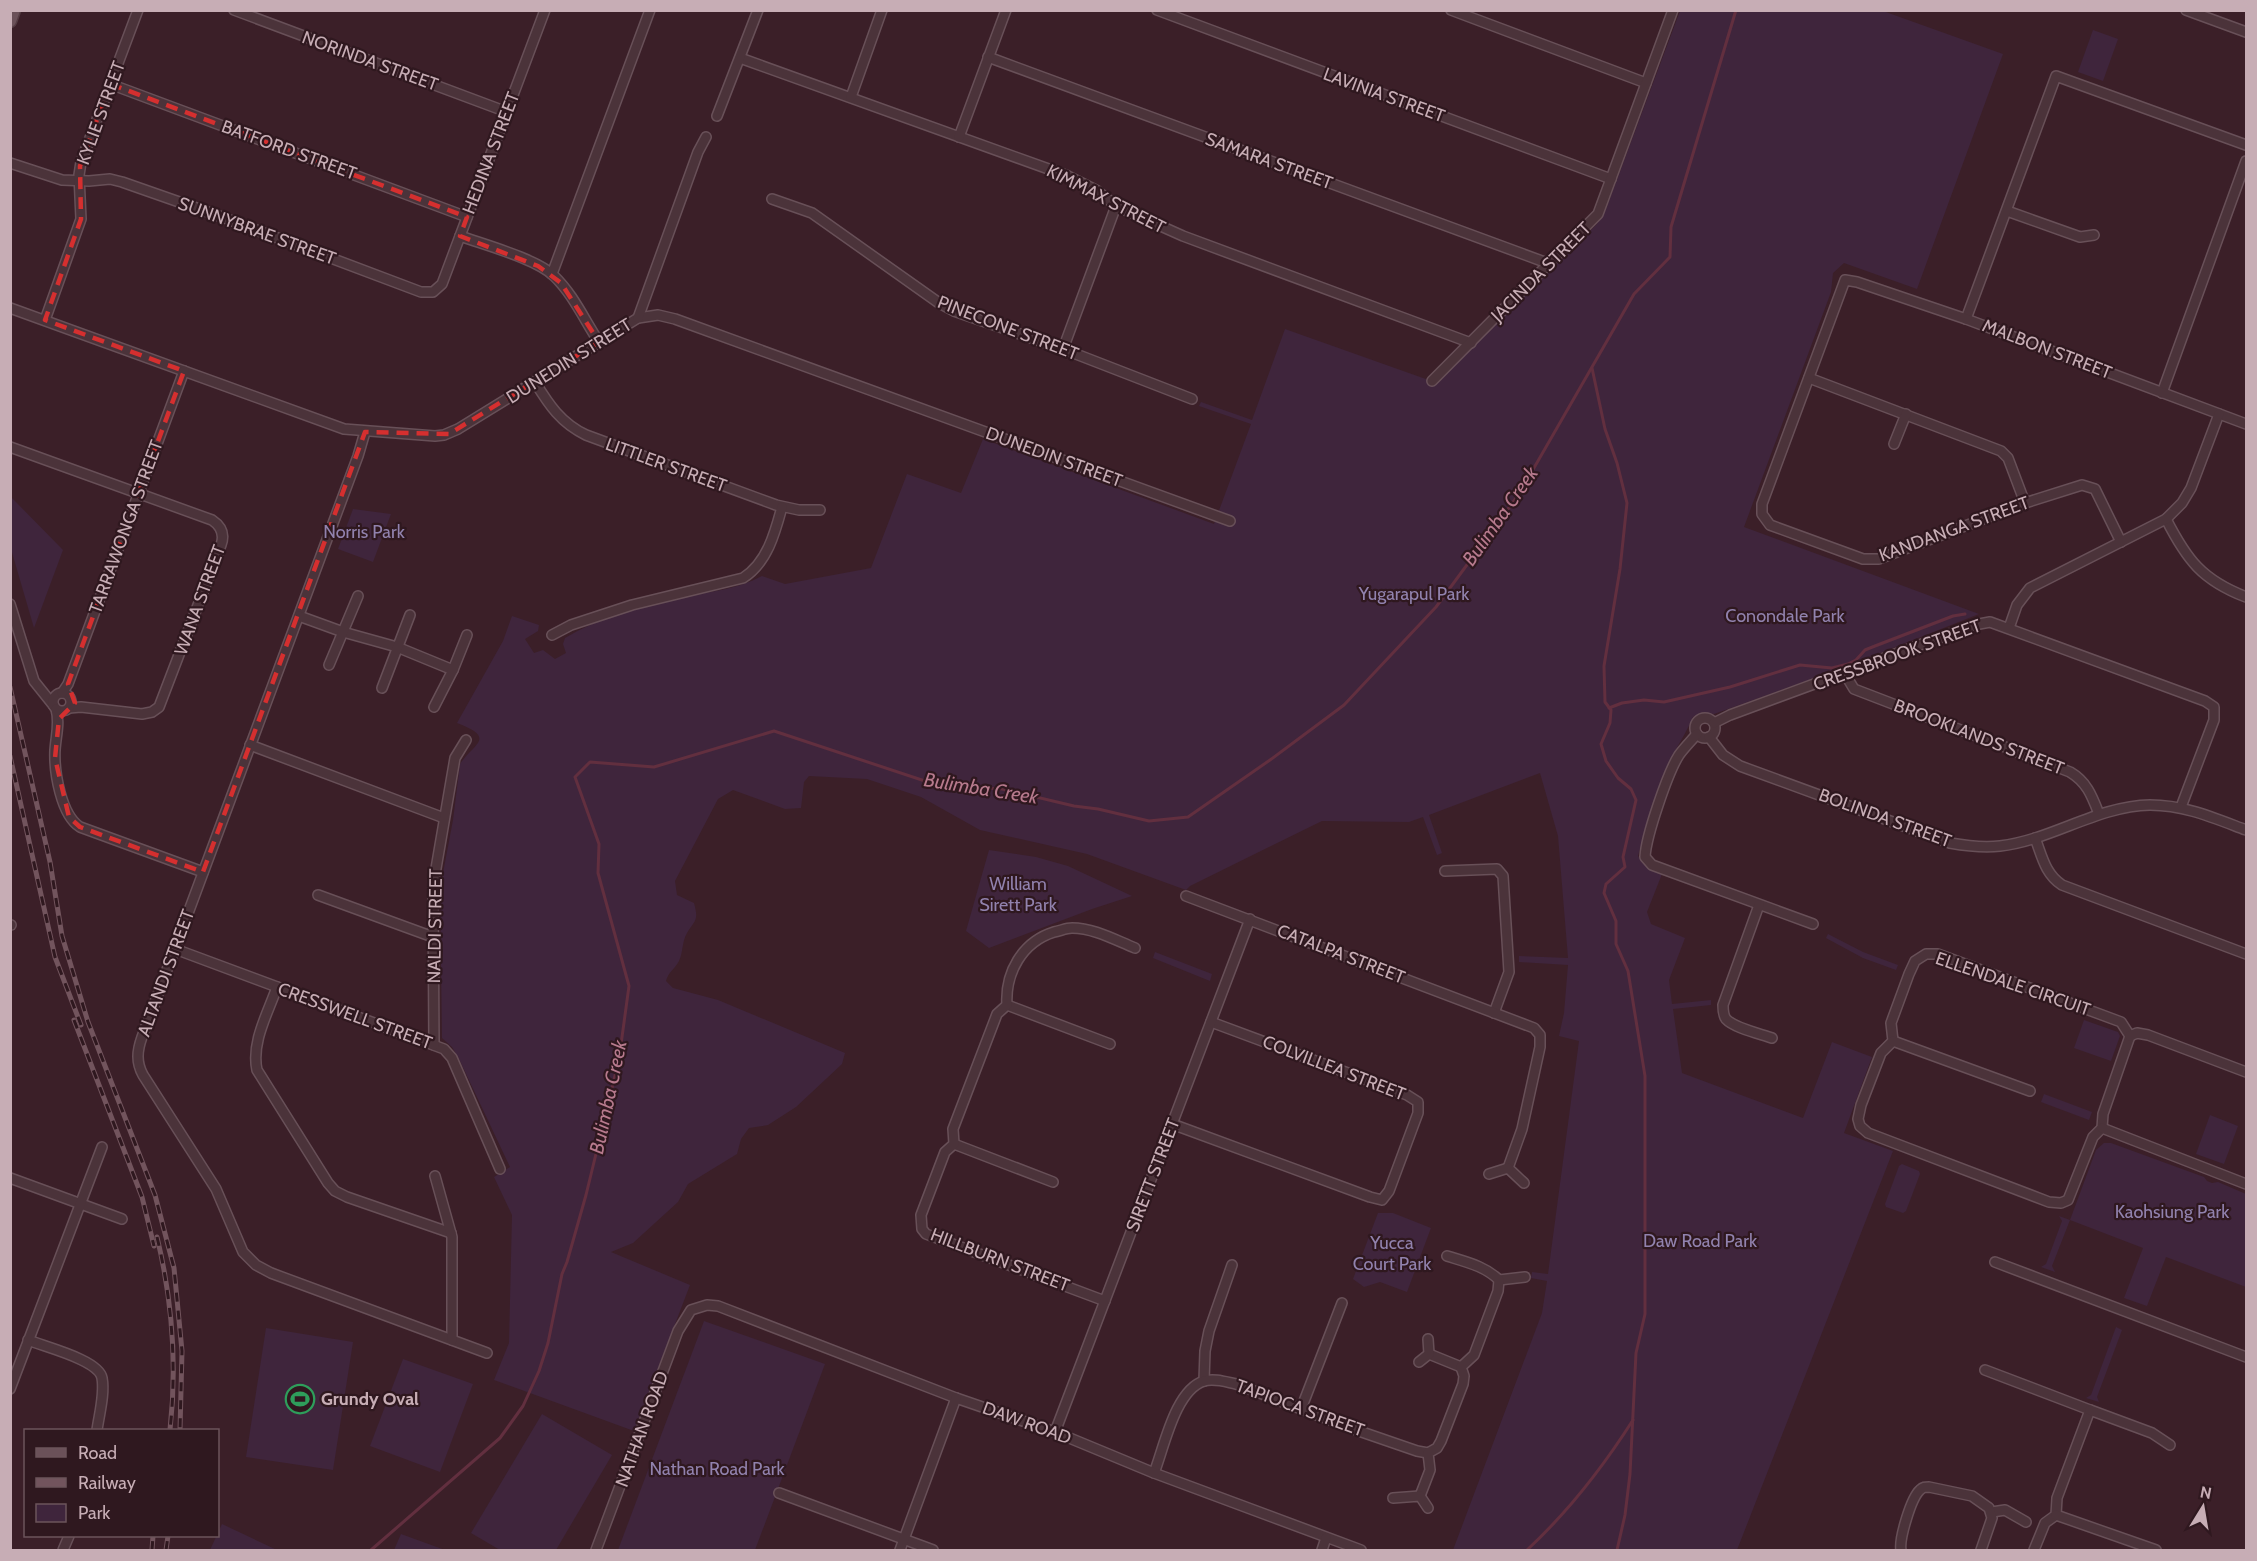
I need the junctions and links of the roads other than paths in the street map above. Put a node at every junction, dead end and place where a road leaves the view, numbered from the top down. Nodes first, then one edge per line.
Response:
1 (14, 10) edge
2 (138, 10) edge
3 (234, 10) edge
4 (544, 10) edge
5 (650, 10) edge
6 (758, 10) edge
7 (882, 10) edge
8 (1006, 10) edge
9 (1157, 10) edge
10 (1451, 10) edge
11 (1673, 10) edge
12 (2186, 10) edge
13 (10, 21) edge
14 (2247, 32) edge
15 (740, 57) junction
16 (988, 57) junction
17 (1646, 82) junction
18 (110, 84) junction
19 (851, 97) junction
20 (507, 112) junction
21 (717, 116) dead end
22 (706, 137) dead end
23 (959, 137) junction
24 (2247, 145) edge
25 (2247, 161) edge
26 (10, 163) edge
27 (1611, 178) junction
28 (80, 180) junction
29 (772, 199) dead end
30 (1116, 206) junction
31 (2007, 211) junction
32 (467, 217) junction
33 (2094, 234) dead end
34 (460, 236) junction
35 (1550, 264) junction
36 (552, 274) junction
37 (433, 292) joint
38 (10, 308) edge
39 (638, 318) junction
40 (1966, 319) junction
41 (45, 320) junction
42 (598, 342) junction
43 (1471, 343) junction
44 (1063, 350) junction
45 (184, 371) junction
46 (1809, 378) junction
47 (1432, 381) dead end
48 (535, 382) junction
49 (2162, 393) junction
50 (1192, 399) dead end
51 (1906, 414) junction
52 (2219, 414) junction
53 (2247, 424) edge
54 (365, 432) junction
55 (1894, 444) dead end
56 (10, 447) edge
57 (138, 494) junction
58 (2025, 503) junction
59 (782, 507) junction
60 (820, 510) dead end
61 (2166, 519) junction
62 (1230, 521) dead end
63 (2121, 542) junction
64 (358, 596) dead end
65 (2247, 597) edge
66 (10, 604) edge
67 (410, 615) dead end
68 (298, 616) junction
69 (2009, 628) junction
70 (343, 632) junction
71 (552, 634) dead end
72 (467, 635) dead end
73 (397, 647) junction
74 (329, 665) dead end
75 (453, 669) junction
76 (1845, 674) junction
77 (382, 688) dead end
78 (61, 701) junction
79 (434, 708) dead end
80 (1714, 723) junction
81 (1697, 734) junction
82 (1709, 737) junction
83 (466, 740) dead end
84 (250, 745) junction
85 (2181, 807) junction
86 (2099, 814) junction
87 (444, 818) junction
88 (2247, 830) edge
89 (2035, 838) junction
90 (1445, 871) dead end
91 (203, 872) junction
92 (318, 895) dead end
93 (1186, 896) dead end
94 (1759, 905) junction
95 (1250, 919) junction
96 (1813, 924) dead end
97 (433, 937) junction
98 (1135, 948) dead end
99 (175, 949) junction
100 (2247, 954) edge
101 (277, 987) junction
102 (1007, 1005) junction
103 (1494, 1013) junction
104 (1211, 1022) junction
105 (2130, 1036) junction
106 (1772, 1038) dead end
107 (1893, 1041) junction
108 (1110, 1044) dead end
109 (434, 1045) junction
110 (2247, 1072) edge
111 (2030, 1091) dead end
112 (1172, 1124) junction
113 (2102, 1128) junction
114 (954, 1144) junction
115 (102, 1147) dead end
116 (1508, 1168) junction
117 (500, 1169) dead end
118 (1489, 1174) dead end
119 (435, 1176) dead end
120 (10, 1178) edge
121 (1053, 1182) dead end
122 (1524, 1183) dead end
123 (2247, 1184) edge
124 (80, 1204) junction
125 (122, 1219) dead end
126 (452, 1233) junction
127 (1447, 1256) dead end
128 (1995, 1262) dead end
129 (1232, 1265) dead end
130 (1524, 1277) dead end
131 (1499, 1280) junction
132 (1105, 1300) junction
133 (1342, 1303) dead end
134 (691, 1310) joint
135 (1428, 1339) dead end
136 (28, 1340) junction
137 (452, 1340) junction
138 (487, 1353) dead end
139 (1429, 1354) junction
140 (2247, 1357) edge
141 (1419, 1362) dead end
142 (1461, 1367) junction
143 (1985, 1370) dead end
144 (1204, 1381) junction
145 (10, 1389) edge
146 (956, 1398) junction
147 (1301, 1409) junction
148 (2090, 1410) junction
149 (97, 1429) edge
150 (1055, 1432) junction
151 (2170, 1445) dead end
152 (1428, 1453) junction
153 (1154, 1473) junction
154 (779, 1493) dead end
155 (1420, 1496) junction
156 (1393, 1498) dead end
157 (1428, 1508) dead end
158 (1992, 1512) junction
159 (2056, 1515) junction
160 (2026, 1522) dead end
161 (69, 1537) edge
162 (1326, 1538) junction
163 (904, 1540) junction
164 (63, 1551) edge
165 (596, 1551) edge
166 (900, 1551) edge
167 (933, 1551) edge
168 (1322, 1551) edge
169 (1360, 1551) edge
170 (1901, 1551) edge
171 (1981, 1551) edge
172 (2034, 1551) edge
173 (2156, 1551) edge

1 - 13 main road
2 - 18 street, KYLIE STREET
3 - 20 street, NORINDA STREET
4 - 20 street, HEDINA STREET
5 - 36 street
6 - 15 street
7 - 19 street
8 - 16 street
9 - 27 street, LAVINIA STREET
10 - 17 street
11 - 17 street, JACINDA STREET
12 - 14 street
15 - 19 street, KIMMAX STREET
15 - 21 street
16 - 23 street
16 - 35 street, SAMARA STREET
17 - 27 street, JACINDA STREET
18 - 28 street, KYLIE STREET
18 - 32 street, BATFORD STREET
19 - 23 street, KIMMAX STREET
20 - 32 street, HEDINA STREET
22 - 39 street
23 - 30 street, KIMMAX STREET
24 - 31 street
25 - 49 street
26 - 28 street, SUNNYBRAE STREET
27 - 35 street, JACINDA STREET
28 - 37 street, SUNNYBRAE STREET
28 - 41 street, KYLIE STREET
29 - 44 street, PINECONE STREET
30 - 43 street, KIMMAX STREET
30 - 44 street
31 - 33 street
31 - 40 street
32 - 34 street, HEDINA STREET
34 - 36 street
34 - 37 street, HEDINA STREET
35 - 43 street, JACINDA STREET
36 - 42 street
38 - 41 street, DUNEDIN STREET
39 - 42 street, DUNEDIN STREET
39 - 62 street, DUNEDIN STREET
40 - 46 street, MALBON STREET
40 - 49 street, MALBON STREET
41 - 45 street, DUNEDIN STREET
42 - 48 street, DUNEDIN STREET
43 - 47 street, JACINDA STREET
44 - 50 street, PINECONE STREET
45 - 54 street, DUNEDIN STREET
45 - 57 street, TARRAWONGA STREET
46 - 51 street
46 - 58 street, KANDANGA STREET
48 - 54 street, DUNEDIN STREET
48 - 59 street, LITTLER STREET
49 - 52 street, MALBON STREET
51 - 55 street
51 - 58 street
52 - 53 street, MALBON STREET
52 - 61 street
54 - 68 street, ALTANDI STREET
56 - 57 street, WANA STREET
57 - 78 street, TARRAWONGA STREET
57 - 78 street, WANA STREET
58 - 63 street, KANDANGA STREET
59 - 60 street, LITTLER STREET
59 - 71 street
61 - 63 street
61 - 65 street
63 - 69 street
64 - 70 street
66 - 78 street
67 - 73 street
68 - 70 street
68 - 84 street, ALTANDI STREET
69 - 76 street, CRESSBROOK STREET
69 - 85 street, CRESSBROOK STREET
70 - 73 street
70 - 74 street
72 - 75 street
73 - 75 street
73 - 77 street
75 - 79 street
76 - 80 street, CRESSBROOK STREET
76 - 86 street, BROOKLANDS STREET
78 - 91 street
80 - 81 street
80 - 82 street
81 - 82 street
81 - 94 street
82 - 89 street, BOLINDA STREET
83 - 87 street, NALDI STREET
84 - 87 street
84 - 91 street, ALTANDI STREET
85 - 86 street, BOLINDA STREET
85 - 88 street, BOLINDA STREET
86 - 89 street, BOLINDA STREET
87 - 97 street, NALDI STREET
89 - 100 street
90 - 103 street
91 - 99 street, ALTANDI STREET
92 - 97 street
93 - 95 street, CATALPA STREET
94 - 96 street
94 - 106 street
95 - 103 street, CATALPA STREET
95 - 104 street, SIRETT STREET
97 - 109 street, NALDI STREET
98 - 102 street, HILLBURN STREET
99 - 101 street, CRESSWELL STREET
99 - 137 street, ALTANDI STREET
101 - 109 street, CRESSWELL STREET
101 - 126 street
102 - 108 street
102 - 114 street, HILLBURN STREET
103 - 116 street, CATALPA STREET
104 - 112 street, SIRETT STREET
104 - 112 street, COLVILLEA STREET
105 - 107 street, ELLENDALE CIRCUIT
105 - 110 street
105 - 113 street
107 - 111 street
107 - 113 street
109 - 117 street, CRESSWELL STREET
112 - 132 street, SIRETT STREET
113 - 123 street
114 - 121 street
114 - 132 street, HILLBURN STREET
115 - 124 street
116 - 118 street
116 - 122 street
119 - 126 street
120 - 124 street
124 - 125 street
124 - 136 street
126 - 137 street
127 - 131 street
128 - 140 street
129 - 144 street
130 - 131 street
131 - 142 street
132 - 150 street, SIRETT STREET
133 - 147 street
134 - 146 street, DAW ROAD
134 - 165 street, NATHAN ROAD
135 - 139 street
136 - 145 street
136 - 149 street
137 - 138 street, ALTANDI STREET
139 - 141 street
139 - 142 street
142 - 152 street
143 - 148 street
144 - 147 street, TAPIOCA STREET
144 - 153 street
146 - 150 street, DAW ROAD
146 - 163 street
147 - 152 street, TAPIOCA STREET
148 - 151 street
148 - 159 street
150 - 153 street, DAW ROAD
152 - 155 street
153 - 162 street, DAW ROAD
154 - 163 street
155 - 156 street
155 - 157 street
158 - 160 street
158 - 170 street
158 - 171 street
159 - 172 street
159 - 173 street
161 - 164 street
162 - 168 street
162 - 169 street, DAW ROAD
163 - 166 street
163 - 167 street

